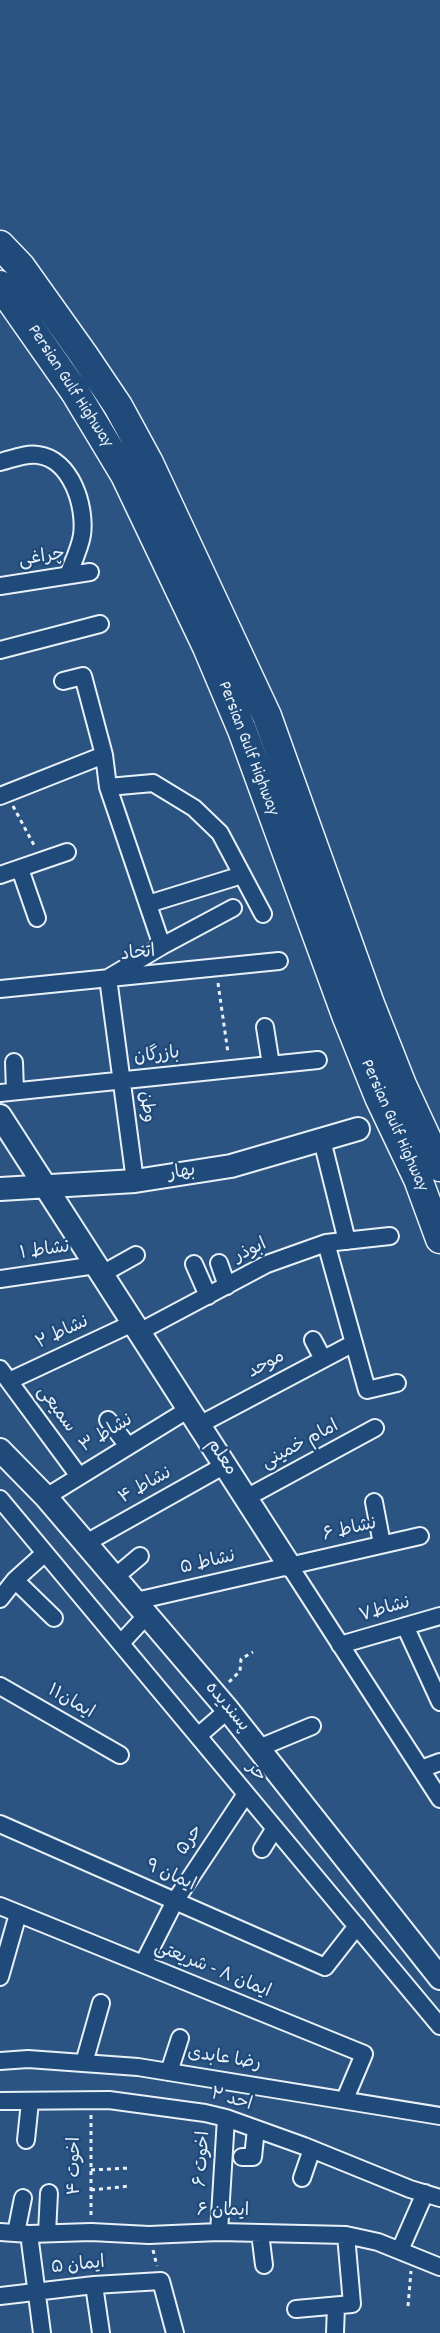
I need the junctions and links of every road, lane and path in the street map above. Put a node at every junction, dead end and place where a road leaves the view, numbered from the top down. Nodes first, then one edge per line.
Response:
1 (0, 245) edge
2 (0, 285) edge
3 (0, 462) edge
4 (90, 572) dead end
5 (68, 575) junction
6 (0, 586) edge
7 (100, 624) dead end
8 (0, 650) edge
9 (63, 680) dead end
10 (104, 755) junction
11 (108, 787) junction
12 (3, 795) edge
13 (68, 852) dead end
14 (42, 861) junction
15 (20, 869) junction
16 (242, 875) junction
17 (0, 876) edge
18 (148, 904) junction
19 (233, 908) dead end
20 (263, 914) dead end
21 (38, 918) dead end
22 (162, 946) junction
23 (279, 960) dead end
24 (215, 967) junction
25 (108, 978) junction
26 (0, 989) edge
27 (265, 1027) dead end
28 (318, 1060) dead end
29 (14, 1062) dead end
30 (271, 1065) junction
31 (231, 1069) junction
32 (121, 1080) junction
33 (7, 1092) edge
34 (0, 1116) edge
35 (358, 1129) dead end
36 (322, 1140) junction
37 (440, 1167) edge
38 (135, 1182) junction
39 (45, 1186) junction
40 (0, 1189) edge
41 (390, 1236) dead end
42 (440, 1239) edge
43 (347, 1241) junction
44 (326, 1243) junction
45 (136, 1255) dead end
46 (219, 1263) dead end
47 (194, 1264) dead end
48 (99, 1270) junction
49 (0, 1279) edge
50 (227, 1286) junction
51 (208, 1296) junction
52 (136, 1328) junction
53 (313, 1340) dead end
54 (354, 1343) junction
55 (324, 1359) junction
56 (5, 1375) edge
57 (397, 1383) dead end
58 (194, 1417) junction
59 (108, 1420) dead end
60 (375, 1428) dead end
61 (128, 1446) junction
62 (0, 1450) edge
63 (225, 1465) junction
64 (79, 1476) junction
65 (46, 1497) junction
66 (246, 1498) junction
67 (0, 1499) edge
68 (374, 1502) dead end
69 (420, 1536) dead end
70 (86, 1543) junction
71 (382, 1544) junction
72 (45, 1553) junction
73 (140, 1556) dead end
74 (289, 1565) junction
75 (115, 1577) junction
76 (15, 1580) junction
77 (0, 1599) edge
78 (142, 1608) junction
79 (440, 1616) edge
80 (54, 1618) dead end
81 (405, 1626) junction
82 (120, 1643) junction
83 (340, 1645) junction
84 (253, 1652) dead end
85 (435, 1676) edge
86 (0, 1686) edge
87 (222, 1702) junction
88 (440, 1702) edge
89 (312, 1726) dead end
90 (198, 1736) junction
91 (259, 1748) junction
92 (120, 1755) dead end
93 (440, 1762) edge
94 (421, 1769) junction
95 (246, 1794) junction
96 (440, 1799) edge
97 (0, 1824) edge
98 (275, 1828) junction
99 (262, 1849) dead end
100 (174, 1901) junction
101 (0, 1906) edge
102 (18, 1914) junction
103 (357, 1926) junction
104 (143, 1964) junction
105 (0, 1976) edge
106 (440, 1978) edge
107 (101, 2003) dead end
108 (440, 2026) edge
109 (180, 2038) dead end
110 (0, 2061) edge
111 (84, 2063) junction
112 (169, 2072) junction
113 (345, 2099) junction
114 (91, 2100) junction
115 (0, 2101) edge
116 (30, 2102) junction
117 (440, 2116) edge
118 (226, 2118) junction
119 (256, 2129) junction
120 (26, 2140) dead end
121 (312, 2149) junction
122 (242, 2158) dead end
123 (130, 2168) dead end
124 (91, 2170) junction
125 (302, 2178) dead end
126 (130, 2186) dead end
127 (91, 2190) junction
128 (49, 2193) dead end
129 (433, 2195) edge
130 (24, 2198) dead end
131 (91, 2232) junction
132 (219, 2232) junction
133 (15, 2233) edge
134 (260, 2233) junction
135 (48, 2234) junction
136 (149, 2235) junction
137 (346, 2235) junction
138 (406, 2253) junction
139 (264, 2265) dead end
140 (440, 2267) edge
141 (161, 2281) junction
142 (94, 2285) junction
143 (37, 2291) junction
144 (0, 2296) edge
145 (336, 2306) junction
146 (408, 2306) dead end
147 (296, 2309) dead end
148 (42, 2333) edge
149 (101, 2333) edge
150 (175, 2333) edge
151 (335, 2333) edge

1 - 37 highway, Persian Gulf Highway
2 - 42 highway, Persian Gulf Highway
3 - 5 street
4 - 5 street, چراغی
5 - 6 street, چراغی
7 - 8 street
9 - 10 street
10 - 11 street
10 - 12 street
11 - 16 street
11 - 18 street
12 - 14 path
13 - 14 street
14 - 15 street
15 - 17 street
15 - 21 street
16 - 18 street
16 - 20 street
18 - 22 street
19 - 22 street
22 - 25 street
23 - 24 street, اتحاد
24 - 25 street, اتحاد
24 - 31 path
25 - 26 street, اتحاد
25 - 32 street, وطن
27 - 30 street
28 - 30 street, بازرگان
29 - 33 street
30 - 31 street, بازرگان
31 - 32 street, بازرگان
32 - 33 street, بازرگان
32 - 38 street, وطن
34 - 39 street, معلم
35 - 36 street, بهار
36 - 38 street, بهار
36 - 43 street
38 - 39 street, بهار
39 - 40 street, بهار
39 - 48 street, معلم
41 - 43 street, ابوذر
43 - 44 street, ابوذر
44 - 50 street, ابوذر
44 - 54 street
45 - 48 street
46 - 50 street
47 - 51 street
48 - 49 street, نشاط ۱
48 - 52 street, معلم
50 - 51 street, ابوذر
51 - 52 street, ابوذر
52 - 56 street, نشاط ۲
52 - 58 street, معلم
53 - 55 street
54 - 55 street, موحد
54 - 57 street
55 - 58 street, موحد
56 - 64 street, سمیعی
58 - 61 street, نشاط ۳
58 - 63 street, معلم
59 - 61 street
60 - 66 street, امام خمینی
61 - 64 street, نشاط ۳
62 - 65 street, پسندیده
63 - 66 street, معلم
63 - 70 street, نشاط ۴
64 - 65 street, نشاط ۳
65 - 70 street, پسندیده
66 - 74 street, معلم
67 - 72 street, حر
68 - 71 street
69 - 71 street, نشاط ۶
70 - 75 street, پسندیده
71 - 74 street, نشاط ۶
72 - 76 street
72 - 82 street, حر
73 - 75 street
74 - 78 street, نشاط ۵
74 - 83 street, معلم
75 - 78 street, پسندیده
76 - 77 street
76 - 80 street
78 - 82 street
78 - 87 street, پسندیده
79 - 81 street, نشاط۷
81 - 83 street, نشاط۷
81 - 85 street
82 - 90 street, حر
83 - 94 street, معلم
84 - 87 path
85 - 88 street
86 - 92 street, ایمان۱۱
87 - 90 street
87 - 91 street, پسندیده
89 - 91 street
90 - 95 street, حر
91 - 106 street, پسندیده
93 - 94 street
94 - 96 street, معلم
95 - 98 street, حر
95 - 100 street, حر۵
97 - 100 street, ایمان ۹
98 - 99 street
98 - 103 street, حر
100 - 103 street, ایمان ۹
100 - 104 street, حر۵
101 - 102 street, ایمان ۸ - شریعتی
102 - 104 street, ایمان ۸ - شریعتی
102 - 105 street
103 - 108 street, حر
104 - 113 street, ایمان ۸ - شریعتی
107 - 111 street
109 - 112 street
110 - 111 street, رضا عابدی
111 - 112 street, رضا عابدی
112 - 113 street, رضا عابدی
113 - 117 street, رضا عابدی
114 - 116 street, احد ۲
114 - 118 street, احد ۲
114 - 124 path, اخوت ۴
115 - 116 street, احد ۲
116 - 120 street
118 - 119 street, احد ۲
118 - 132 street, اخوت ۶
119 - 121 street, احد ۲
119 - 122 street
121 - 125 street
121 - 129 street, احد ۲
123 - 124 path
124 - 127 path, اخوت ۴
126 - 127 path
127 - 131 path, اخوت ۴
128 - 135 street
129 - 138 street
130 - 133 street
131 - 135 street, ایمان ۶
131 - 136 street, ایمان ۶
132 - 134 street, ایمان ۶
132 - 136 street, ایمان ۶
133 - 135 street, ایمان ۶
133 - 143 street
134 - 137 street, ایمان ۶
134 - 139 street
136 - 141 path
137 - 138 street, ایمان ۶
137 - 145 street
138 - 140 street, ایمان ۶
138 - 146 path
141 - 142 street, ایمان ۵
141 - 150 street
142 - 143 street, ایمان ۵
142 - 149 street
143 - 144 street, ایمان ۵
143 - 148 street
145 - 147 street
145 - 151 street

